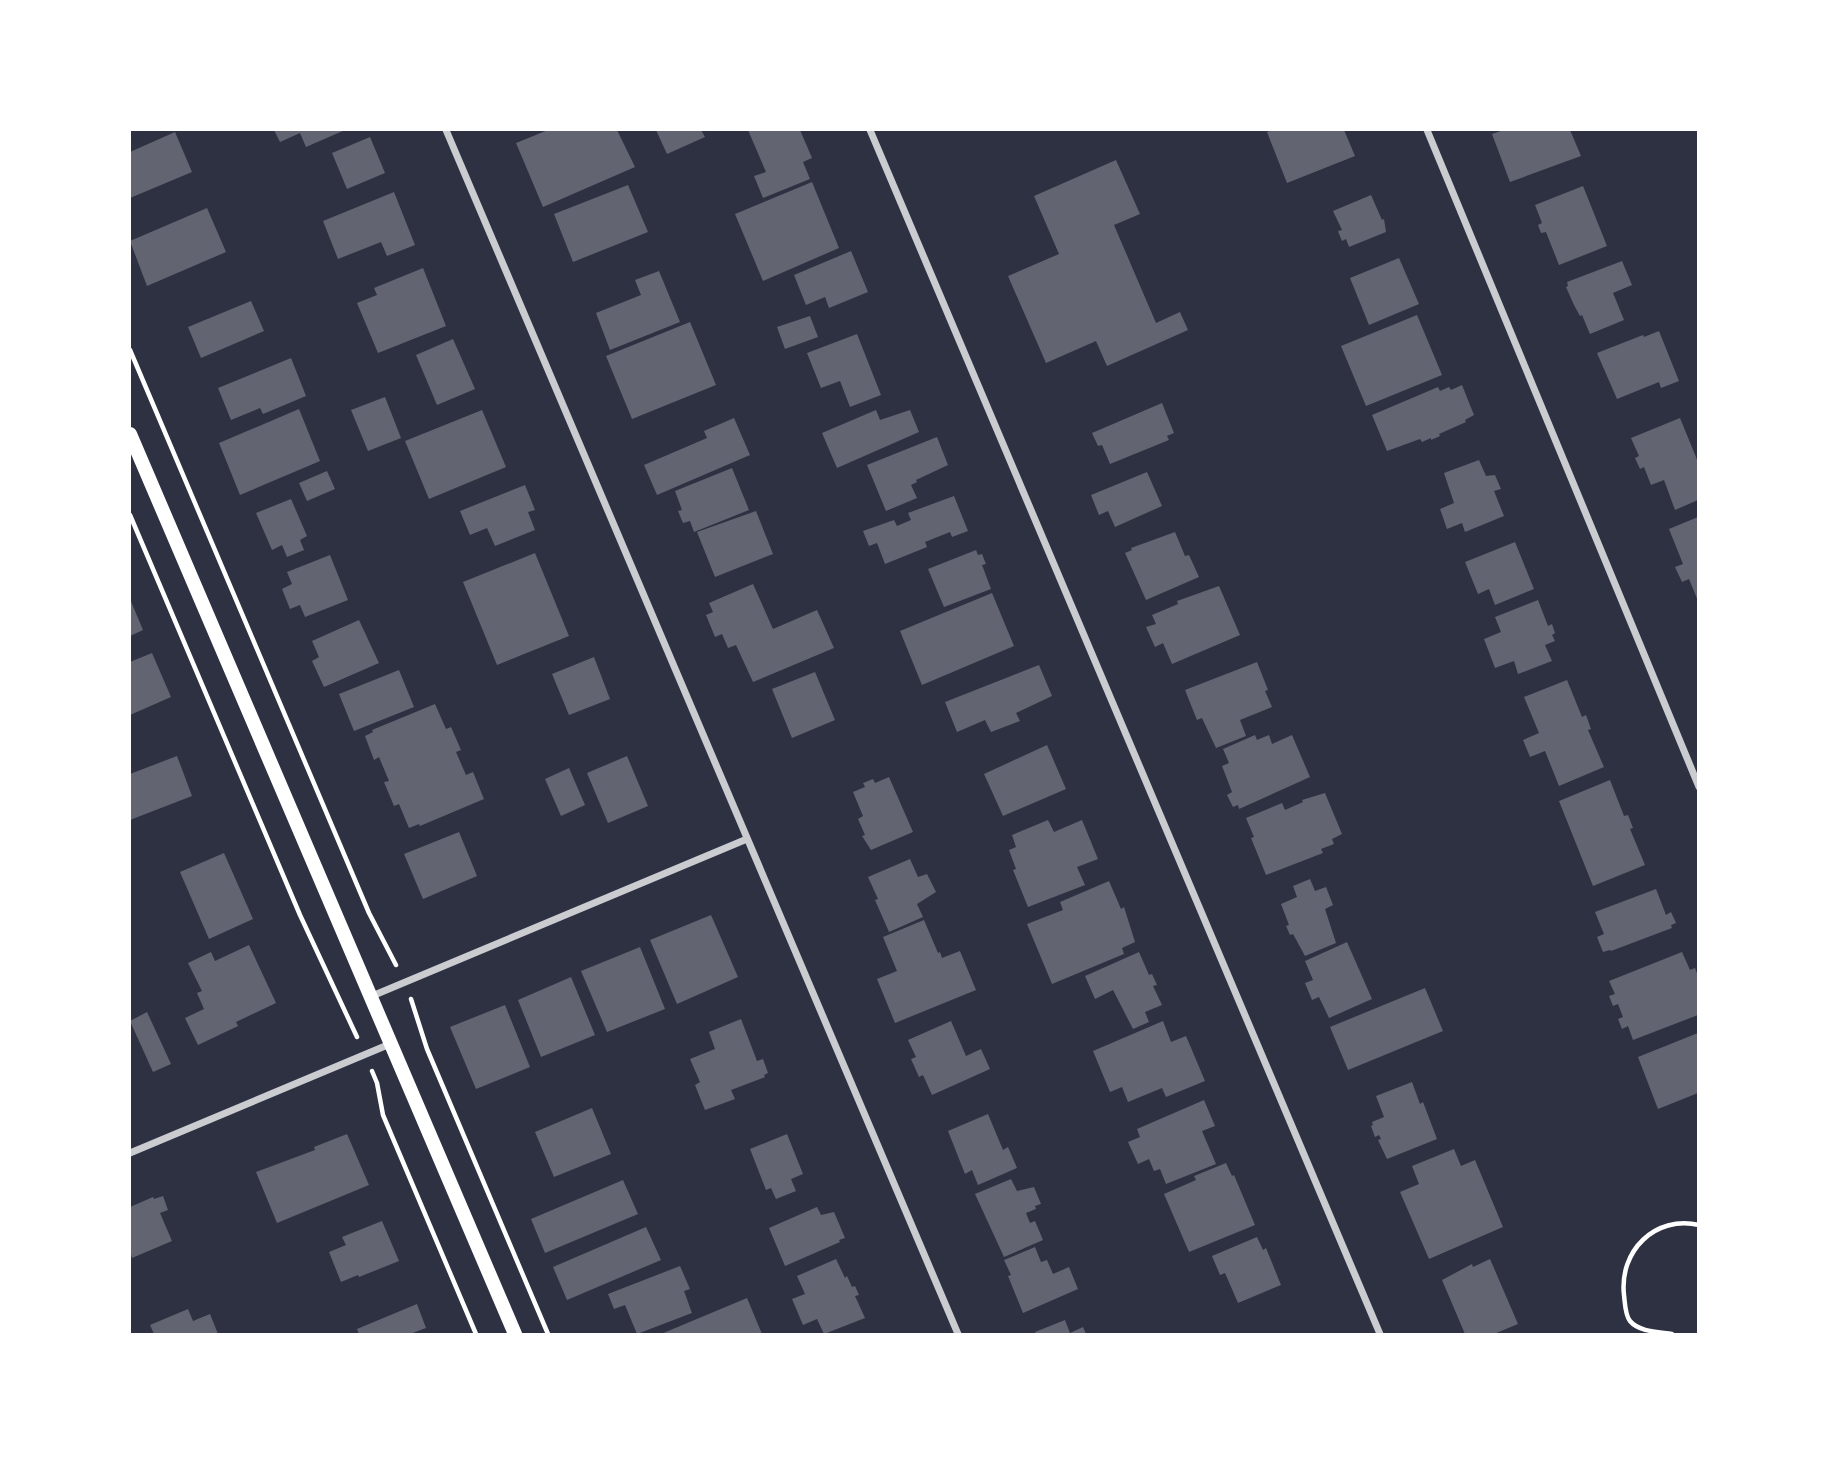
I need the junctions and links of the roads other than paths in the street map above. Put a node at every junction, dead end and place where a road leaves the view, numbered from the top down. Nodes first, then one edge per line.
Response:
1 (446, 130) edge
2 (870, 130) edge
3 (1427, 130) edge
4 (130, 434) edge
5 (1699, 787) edge
6 (747, 839) junction
7 (372, 996) junction
8 (391, 1043) junction
9 (130, 1153) edge
10 (515, 1335) edge
11 (958, 1335) edge
12 (1380, 1335) edge

1 - 6 street
2 - 12 street
3 - 5 street
4 - 7 main road
6 - 7 street
6 - 11 street
7 - 8 main road
8 - 9 street
8 - 10 main road

